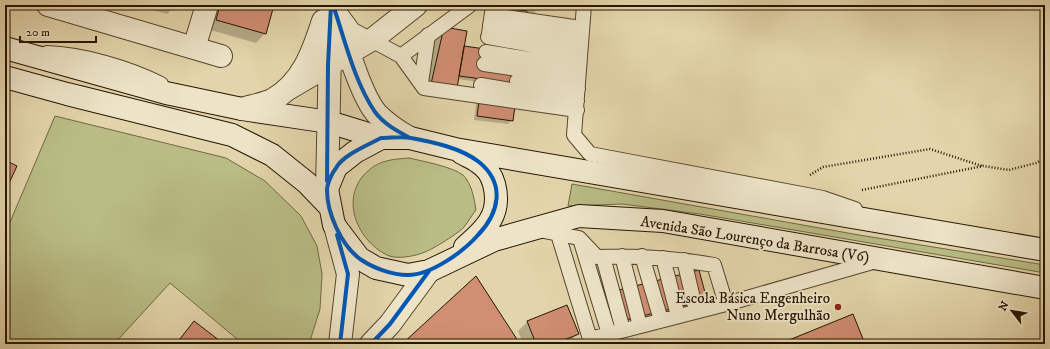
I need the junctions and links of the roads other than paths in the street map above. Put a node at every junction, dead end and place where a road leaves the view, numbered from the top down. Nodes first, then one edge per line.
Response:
1 (48, 5) edge
2 (207, 5) edge
3 (332, 5) edge
4 (416, 5) edge
5 (470, 5) edge
6 (584, 5) edge
7 (491, 20) edge
8 (428, 35) junction
9 (373, 39) junction
10 (194, 48) junction
11 (12, 50) edge
12 (350, 53) junction
13 (221, 56) dead end
14 (401, 56) junction
15 (328, 65) junction
16 (579, 71) junction
17 (483, 74) junction
18 (5, 77) edge
19 (421, 83) junction
20 (288, 89) junction
21 (242, 109) junction
22 (329, 122) junction
23 (381, 138) junction
24 (410, 138) junction
25 (455, 150) junction
26 (331, 207) junction
27 (893, 223) junction
28 (533, 229) junction
29 (558, 234) junction
30 (579, 238) junction
31 (1045, 250) edge
32 (622, 256) junction
33 (642, 256) junction
34 (603, 257) junction
35 (663, 258) junction
36 (882, 259) junction
37 (684, 260) junction
38 (438, 266) junction
39 (1045, 288) edge
40 (726, 304) junction
41 (696, 311) junction
42 (678, 316) junction
43 (661, 320) junction
44 (640, 326) junction
45 (623, 330) junction
46 (608, 334) junction
47 (340, 344) edge
48 (371, 344) edge

1 - 10 main road
2 - 10 main road
3 - 9 lane
3 - 12 main road
3 - 15 main road
3 - 20 main road
4 - 9 main road
5 - 8 lane
6 - 16 lane
7 - 16 lane
7 - 16 lane
7 - 17 lane
8 - 14 lane
8 - 19 lane
9 - 12 main road
9 - 14 lane
10 - 13 main road
11 - 21 main road, Avenida São Lourenço da Barrosa (V6)
12 - 15 main road
12 - 24 main road
14 - 19 lane
15 - 20 main road
15 - 22 main road
16 - 17 lane
16 - 17 lane
16 - 17 lane
16 - 27 lane
17 - 19 lane
18 - 26 main road, Avenida São Lourenço da Barrosa (V6)
20 - 21 main road
21 - 22 main road, Avenida São Lourenço da Barrosa (V6)
22 - 23 main road, Avenida São Lourenço da Barrosa (V6)
22 - 26 main road
23 - 24 main road, Avenida São Lourenço da Barrosa (V6)
23 - 26 main road, Avenida São Lourenço da Barrosa (V6)
24 - 25 main road, Avenida São Lourenço da Barrosa (V6)
25 - 27 main road, Avenida São Lourenço da Barrosa (V6)
25 - 38 main road, Avenida São Lourenço da Barrosa (V6)
26 - 38 main road, Avenida São Lourenço da Barrosa (V6)
26 - 47 main road
27 - 31 main road, Avenida São Lourenço da Barrosa (V6)
28 - 29 lane
28 - 36 main road, Avenida São Lourenço da Barrosa (V6)
28 - 38 main road, Avenida São Lourenço da Barrosa (V6)
29 - 30 lane
29 - 46 lane
30 - 34 lane
30 - 46 lane
32 - 33 lane
32 - 34 lane
32 - 44 lane
33 - 35 lane
33 - 43 lane
34 - 45 lane
35 - 37 lane
35 - 42 lane
36 - 39 main road, Avenida São Lourenço da Barrosa (V6)
36 - 40 lane
37 - 40 lane
37 - 41 lane
38 - 48 main road
40 - 41 lane
41 - 42 lane
42 - 43 lane
43 - 44 lane
44 - 45 lane
45 - 46 lane

